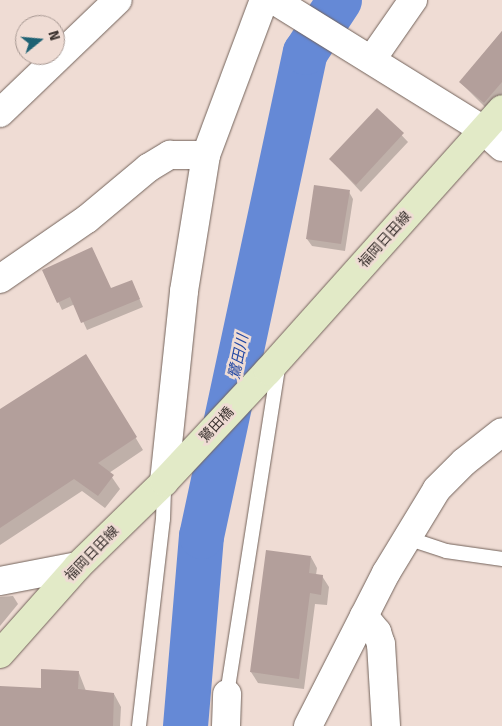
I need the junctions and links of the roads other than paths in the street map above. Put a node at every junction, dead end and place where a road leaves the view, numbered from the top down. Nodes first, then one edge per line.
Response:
1 (118, 0) edge
2 (264, 0) edge
3 (413, 0) edge
4 (283, 5) edge
5 (365, 55) junction
6 (502, 109) edge
7 (0, 113) edge
8 (492, 138) edge
9 (206, 154) junction
10 (0, 279) edge
11 (274, 364) junction
12 (502, 432) edge
13 (187, 457) joint
14 (164, 482) junction
15 (407, 538) junction
16 (502, 559) edge
17 (78, 566) junction
18 (0, 581) edge
19 (364, 616) junction
20 (0, 654) edge
21 (228, 694) joint
22 (139, 726) edge
23 (226, 726) edge
24 (308, 726) edge
25 (386, 726) edge

1 - 7 street
2 - 9 street
3 - 5 street
4 - 5 street
5 - 8 street
6 - 8 main road, 福岡日田線
8 - 11 main road, 福岡日田線
9 - 10 street
9 - 14 street
11 - 13 main road, 鷺田橋
11 - 21 lane
12 - 15 street
13 - 14 main road, 福岡日田線
14 - 17 main road, 福岡日田線
14 - 22 lane
15 - 16 lane
15 - 19 street
17 - 18 street
17 - 20 main road, 福岡日田線
19 - 24 street
19 - 25 street
21 - 23 street

